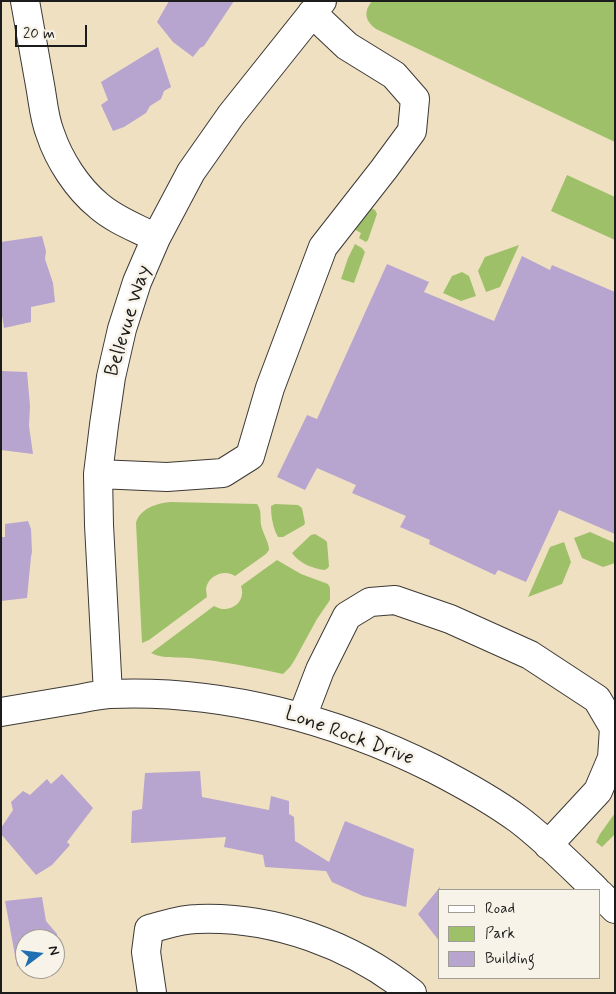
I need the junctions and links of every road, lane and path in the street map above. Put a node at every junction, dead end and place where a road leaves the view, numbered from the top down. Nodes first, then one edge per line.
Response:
1 (25, 1) edge
2 (317, 7) edge
3 (156, 238) junction
4 (98, 474) junction
5 (108, 694) junction
6 (1, 712) edge
7 (302, 717) junction
8 (548, 845) junction
9 (595, 889) edge
10 (601, 895) edge
11 (615, 909) edge
12 (152, 993) edge
13 (412, 993) edge

1 - 3 street
2 - 3 street, Bellevue Way
2 - 4 street
3 - 4 street, Bellevue Way
4 - 5 street, Bellevue Way
5 - 6 street, Lone Rock Drive
5 - 7 street, Lone Rock Drive
7 - 8 street, Lone Rock Drive
7 - 8 street
8 - 9 street, Lone Rock Drive
10 - 11 street
12 - 13 street

